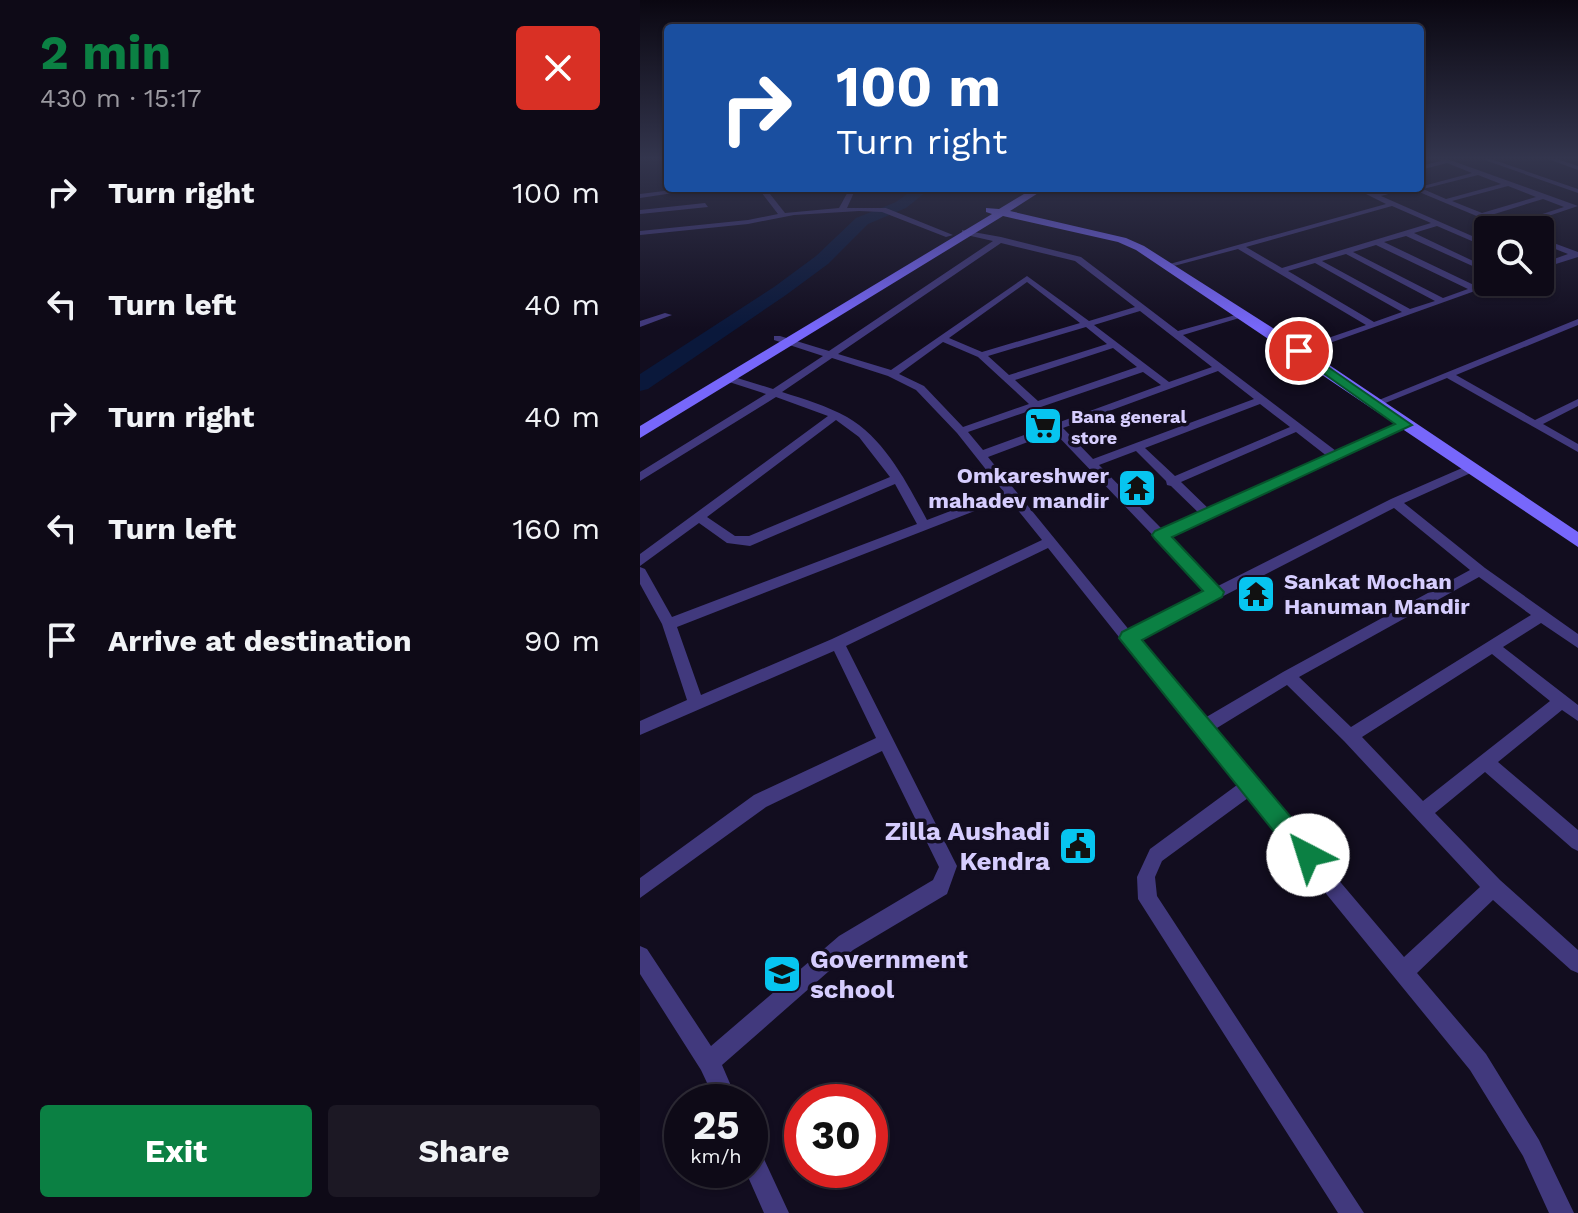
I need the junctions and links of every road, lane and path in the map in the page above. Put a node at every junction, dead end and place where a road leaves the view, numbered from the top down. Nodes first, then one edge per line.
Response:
1 (701, 216) edge
2 (780, 216) edge
3 (900, 216) edge
4 (985, 216) edge
5 (988, 216) edge
6 (1020, 216) edge
7 (1350, 216) edge
8 (1419, 216) edge
9 (1437, 224) junction
10 (697, 226) junction
11 (965, 232) junction
12 (640, 233) edge
13 (1407, 233) junction
14 (949, 235) junction
15 (1001, 239) junction
16 (1474, 240) edge
17 (1377, 242) junction
18 (1239, 246) junction
19 (1554, 246) edge
20 (1346, 251) junction
21 (1577, 255) edge
22 (1315, 260) junction
23 (1554, 262) edge
24 (1474, 264) edge
25 (1170, 265) junction
26 (1280, 271) junction
27 (1474, 289) edge
28 (1474, 289) edge
29 (1442, 301) junction
30 (1142, 308) junction
31 (1409, 312) junction
32 (1243, 314) junction
33 (668, 315) dead end
34 (1578, 322) edge
35 (1087, 323) junction
36 (640, 324) edge
37 (1373, 325) junction
38 (1177, 334) junction
39 (942, 338) junction
40 (784, 339) junction
41 (1116, 344) junction
42 (1299, 351) junction
43 (831, 354) junction
44 (981, 355) junction
45 (1220, 367) junction
46 (1144, 368) junction
47 (892, 374) junction
48 (1449, 375) junction
49 (730, 379) junction
50 (1008, 379) junction
51 (1168, 386) junction
52 (773, 394) junction
53 (1262, 400) junction
54 (1035, 404) junction
55 (1374, 404) junction
56 (1576, 405) edge
57 (836, 415) junction
58 (640, 421) edge
59 (1536, 424) junction
60 (1405, 425) junction
61 (1056, 427) junction
62 (1296, 428) junction
63 (961, 431) junction
64 (640, 433) edge
65 (1139, 448) junction
66 (1578, 449) edge
67 (981, 455) junction
68 (1336, 457) junction
69 (1091, 464) junction
70 (1469, 469) junction
71 (640, 477) edge
72 (898, 478) junction
73 (1171, 482) junction
74 (1010, 493) junction
75 (1395, 502) junction
76 (1208, 515) junction
77 (700, 518) junction
78 (924, 525) junction
79 (1161, 535) junction
80 (1578, 541) edge
81 (1050, 542) junction
82 (640, 561) edge
83 (1480, 571) junction
84 (640, 572) edge
85 (1215, 592) junction
86 (1542, 615) junction
87 (669, 624) junction
88 (1129, 638) junction
89 (1578, 642) edge
90 (837, 643) junction
91 (1493, 647) junction
92 (1288, 676) junction
93 (1562, 701) junction
94 (696, 703) junction
95 (1578, 714) edge
96 (640, 728) edge
97 (1201, 729) junction
98 (1350, 736) junction
99 (885, 742) junction
100 (1487, 763) junction
101 (1250, 786) junction
102 (1422, 812) junction
103 (1576, 837) edge
104 (1493, 887) junction
105 (640, 889) edge
106 (640, 956) edge
107 (1578, 963) edge
108 (1404, 971) junction
109 (709, 1062) junction
110 (719, 1084) edge
111 (766, 1188) edge
112 (777, 1213) edge
113 (1352, 1213) edge
114 (1562, 1213) edge

1 - 10 street
2 - 10 street
3 - 14 street
4 - 14 street
5 - 11 street
6 - 25 street
7 - 18 street
8 - 9 street
9 - 13 street
9 - 16 street
10 - 12 street
11 - 15 street
11 - 40 street
13 - 17 street
13 - 24 street
14 - 40 street
15 - 30 street
15 - 43 street
17 - 20 street
17 - 27 street
18 - 25 street
18 - 26 street
19 - 21 street
20 - 22 street
20 - 29 street
21 - 23 street
22 - 26 street
22 - 31 street
25 - 32 street
26 - 37 street
28 - 29 street
29 - 31 street
30 - 35 street
30 - 38 street
31 - 37 street
32 - 38 street
32 - 42 street
33 - 36 street
34 - 48 street
35 - 39 street
35 - 41 street
35 - 44 street
37 - 42 street
38 - 45 street
39 - 44 street
39 - 47 street
40 - 43 street
40 - 49 street
40 - 58 street
41 - 46 street
41 - 50 street
42 - 55 street
43 - 47 street
43 - 52 street
44 - 50 street
45 - 51 street
45 - 53 street
46 - 51 street
46 - 54 street
47 - 63 street
48 - 55 street
48 - 59 street
49 - 52 street
49 - 64 street
50 - 54 street
51 - 61 street
52 - 57 street
52 - 71 street
53 - 62 street
53 - 65 street
54 - 63 street
55 - 60 street
56 - 59 street
57 - 72 street
57 - 77 street
59 - 66 street
60 - 68 lane
60 - 70 street
61 - 67 street
61 - 69 street
62 - 68 street
62 - 73 street
63 - 67 street
65 - 69 street
65 - 73 street
67 - 74 street
68 - 76 lane
69 - 79 street
70 - 75 street
70 - 80 street
72 - 77 street
72 - 78 street
73 - 76 street
74 - 78 street
74 - 81 street
75 - 83 street
75 - 85 street
76 - 79 lane
77 - 82 street
78 - 87 street
79 - 85 street
81 - 88 street
81 - 90 street
83 - 86 street
83 - 92 street
84 - 87 street
85 - 88 street
86 - 89 street
86 - 91 street
87 - 94 street
88 - 97 street
90 - 94 street
90 - 99 street
91 - 93 street
91 - 98 street
92 - 97 street
92 - 98 street
93 - 95 street
93 - 100 street
94 - 96 street
97 - 101 street
98 - 102 street
99 - 105 street
99 - 109 street
100 - 102 street
100 - 103 street
101 - 108 street
101 - 113 street
102 - 104 street
104 - 107 street
104 - 108 street
106 - 109 street
108 - 114 street
109 - 110 street
111 - 112 street

